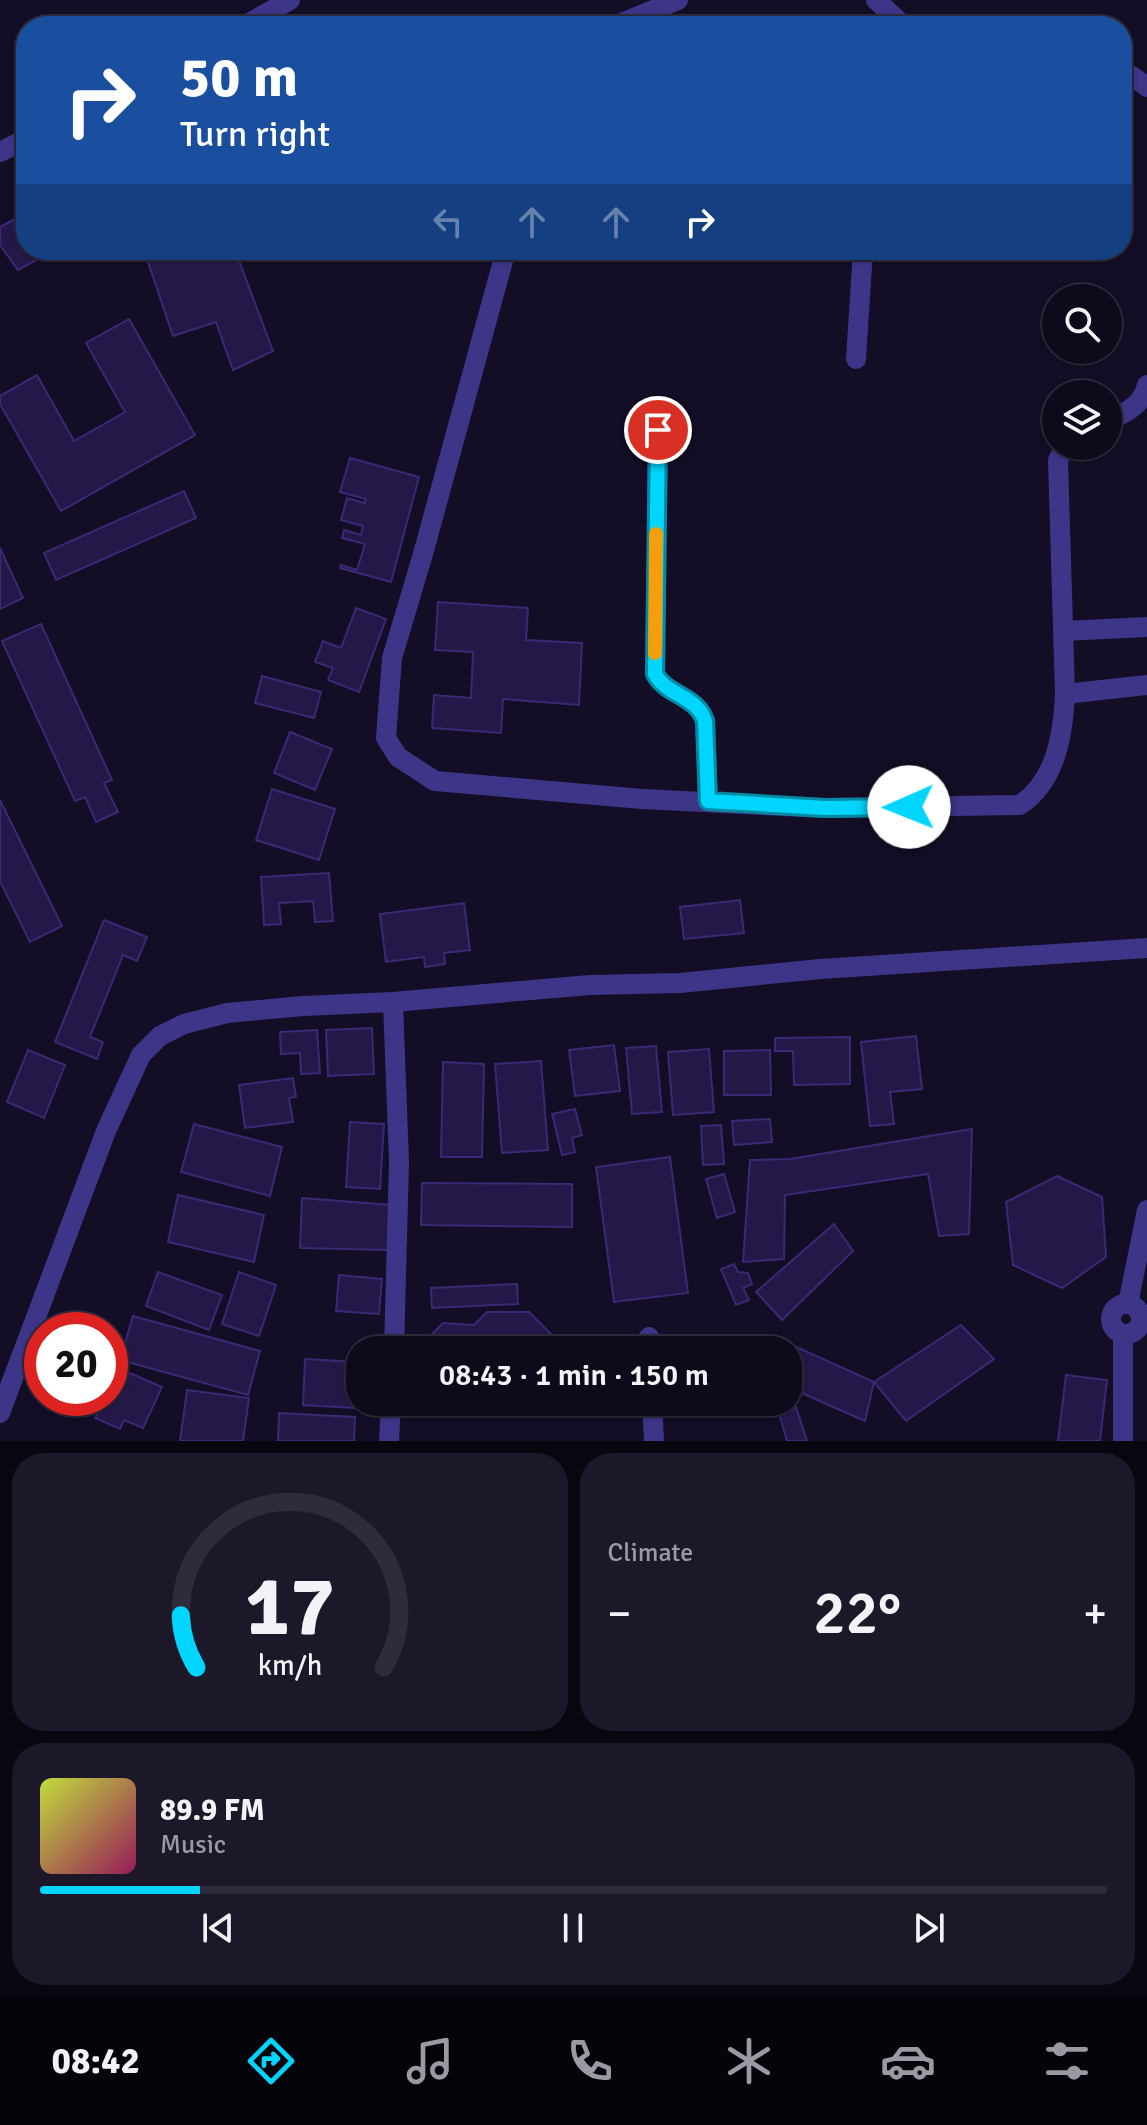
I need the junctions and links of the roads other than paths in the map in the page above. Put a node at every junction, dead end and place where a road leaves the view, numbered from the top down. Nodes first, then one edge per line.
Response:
1 (290, 0) edge
2 (678, 0) edge
3 (876, 0) edge
4 (262, 16) edge
5 (639, 16) edge
6 (893, 16) edge
7 (503, 260) edge
8 (862, 260) edge
9 (856, 359) dead end
10 (1147, 385) edge
11 (1122, 414) edge
12 (658, 430) dead end
13 (1058, 460) edge
14 (1147, 627) edge
15 (1063, 631) junction
16 (1147, 685) edge
17 (1065, 694) junction
18 (708, 801) junction
19 (1147, 948) edge
20 (393, 1002) junction
21 (1147, 1210) edge
22 (1137, 1326) edge
23 (394, 1336) edge
24 (0, 1413) edge
25 (390, 1416) edge
26 (653, 1416) edge
27 (389, 1441) edge
28 (654, 1441) edge
29 (1123, 1441) edge

1 - 4 street
2 - 5 street
3 - 6 street
7 - 18 street
8 - 9 street
10 - 11 street
12 - 18 street
13 - 15 street
14 - 15 street
15 - 17 street
16 - 17 street
17 - 18 street
19 - 20 street
20 - 23 street
20 - 24 street
21 - 22 street
22 - 29 street
25 - 27 street
26 - 28 street

